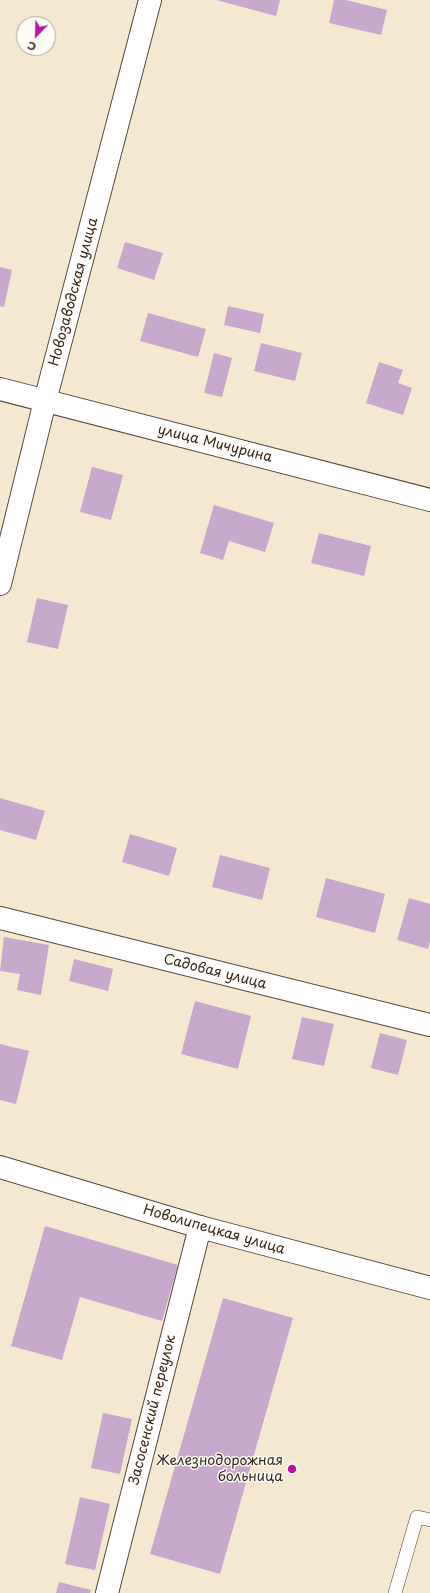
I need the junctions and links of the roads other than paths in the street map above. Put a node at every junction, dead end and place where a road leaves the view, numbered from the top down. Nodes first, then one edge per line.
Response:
1 (150, 0) edge
2 (0, 389) edge
3 (45, 401) junction
4 (430, 500) edge
5 (0, 584) edge
6 (0, 918) edge
7 (430, 1025) edge
8 (0, 1167) edge
9 (200, 1227) junction
10 (430, 1288) edge
11 (430, 1520) edge
12 (107, 1593) edge
13 (396, 1593) edge

1 - 3 street, Новозаводская улица
2 - 3 street, улица Мичурина
3 - 4 street, улица Мичурина
3 - 5 street, Новозаводская улица
6 - 7 street, Садовая улица
8 - 9 street, Новолипецкая улица
9 - 10 street, Новолипецкая улица
9 - 12 street, Засосенский переулок
11 - 13 lane

